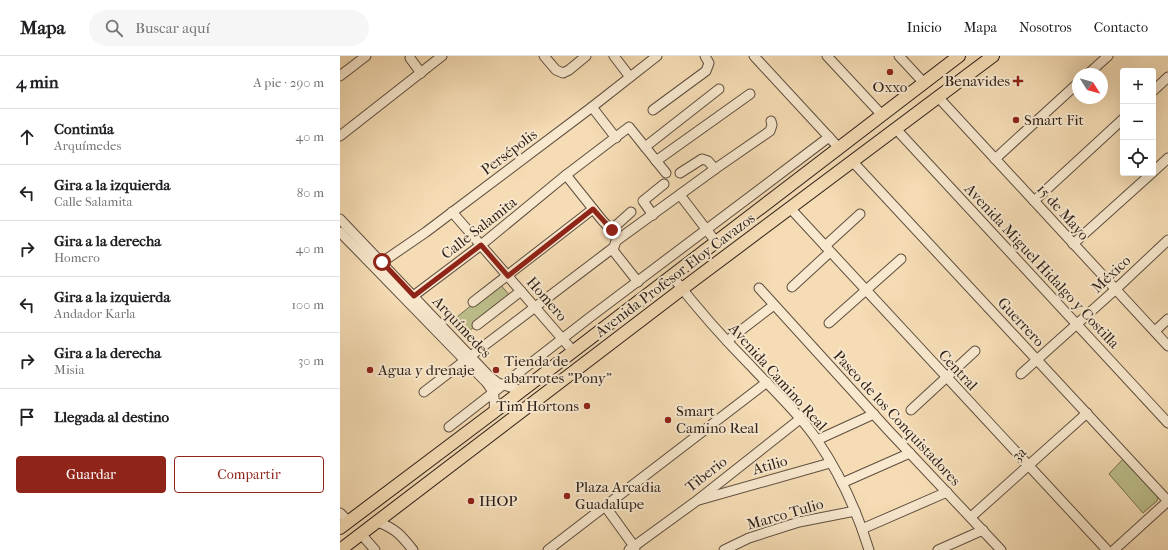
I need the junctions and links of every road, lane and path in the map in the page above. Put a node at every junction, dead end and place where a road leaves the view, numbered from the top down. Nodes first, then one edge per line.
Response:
1 (442, 56) edge
2 (544, 56) edge
3 (586, 56) edge
4 (614, 56) edge
5 (657, 56) edge
6 (705, 56) edge
7 (754, 56) edge
8 (827, 56) edge
9 (899, 56) edge
10 (959, 56) edge
11 (993, 56) edge
12 (1108, 56) edge
13 (362, 58) edge
14 (410, 58) dead end
15 (1095, 68) edge
16 (421, 73) junction
17 (340, 76) edge
18 (1168, 77) edge
19 (630, 78) junction
20 (924, 83) junction
21 (1072, 88) edge
22 (1156, 88) edge
23 (719, 89) dead end
24 (750, 94) dead end
25 (938, 97) junction
26 (592, 107) junction
27 (653, 110) dead end
28 (882, 115) junction
29 (771, 121) dead end
30 (1120, 122) edge
31 (896, 129) junction
32 (340, 136) edge
33 (829, 137) junction
34 (616, 138) junction
35 (645, 147) junction
36 (839, 148) junction
37 (995, 158) junction
38 (1168, 158) edge
39 (656, 162) junction
40 (853, 162) junction
41 (716, 168) junction
42 (1156, 168) edge
43 (666, 173) dead end
44 (680, 173) dead end
45 (566, 175) junction
46 (1148, 176) edge
47 (664, 184) dead end
48 (680, 195) junction
49 (1034, 201) junction
50 (790, 208) junction
51 (593, 209) junction
52 (452, 212) junction
53 (631, 212) dead end
54 (860, 214) dead end
55 (653, 215) junction
56 (340, 219) edge
57 (707, 229) junction
58 (612, 230) junction
59 (340, 232) edge
60 (1168, 240) edge
61 (716, 242) junction
62 (1073, 244) junction
63 (481, 245) junction
64 (614, 245) junction
65 (827, 249) junction
66 (901, 259) dead end
67 (378, 265) junction
68 (508, 276) junction
69 (672, 276) junction
70 (638, 282) junction
71 (792, 287) dead end
72 (759, 288) dead end
73 (682, 289) junction
74 (1116, 289) junction
75 (866, 290) junction
76 (521, 291) junction
77 (410, 298) junction
78 (473, 302) dead end
79 (774, 305) junction
80 (535, 307) junction
81 (1168, 319) edge
82 (829, 323) dead end
83 (1077, 324) junction
84 (477, 325) dead end
85 (1155, 331) junction
86 (563, 338) junction
87 (727, 341) junction
88 (1168, 346) edge
89 (975, 351) dead end
90 (573, 352) junction
91 (468, 358) junction
92 (1037, 360) junction
93 (1021, 374) dead end
94 (946, 378) junction
95 (767, 382) junction
96 (502, 385) junction
97 (522, 391) junction
98 (424, 392) dead end
99 (494, 392) junction
100 (911, 410) dead end
101 (494, 412) junction
102 (1086, 413) junction
103 (874, 414) junction
104 (800, 419) junction
105 (1168, 423) edge
106 (449, 427) dead end
107 (817, 440) junction
108 (910, 453) junction
109 (830, 463) junction
110 (1028, 465) junction
111 (842, 483) junction
112 (947, 492) junction
113 (1168, 501) edge
114 (694, 502) junction
115 (605, 506) junction
116 (368, 507) junction
117 (855, 510) junction
118 (971, 517) junction
119 (343, 521) edge
120 (378, 522) junction
121 (862, 529) junction
122 (983, 530) junction
123 (361, 534) junction
124 (632, 549) edge
125 (340, 550) edge
126 (375, 550) edge
127 (413, 550) edge
128 (548, 550) edge
129 (724, 550) edge
130 (869, 550) edge
131 (938, 550) edge
132 (1001, 550) edge
133 (1107, 550) edge
134 (1114, 550) edge

1 - 16 street
2 - 3 street
4 - 19 street
5 - 19 street, Persépolis
6 - 27 street
7 - 33 street
8 - 28 street
9 - 20 street
10 - 20 main road, Avenida Profesor Eloy Cavazos
11 - 25 main road, Avenida Profesor Eloy Cavazos
12 - 15 street
13 - 17 street
14 - 16 street
16 - 32 street
18 - 22 street
19 - 26 street, Persépolis
20 - 28 main road, Avenida Profesor Eloy Cavazos
21 - 37 street
23 - 35 street
24 - 39 street
25 - 31 main road, Avenida Profesor Eloy Cavazos
25 - 37 street, 15 de Mayo
26 - 34 street
26 - 52 street, Persépolis
28 - 36 main road, Avenida Profesor Eloy Cavazos
29 - 41 street
30 - 49 street
31 - 40 main road, Avenida Profesor Eloy Cavazos
31 - 83 street, Avenida Miguel Hidalgo y Costilla
33 - 36 street
33 - 57 street
34 - 35 street, Calle Salamita
34 - 45 street, Calle Salamita
35 - 39 street
36 - 61 main road, Avenida Profesor Eloy Cavazos
37 - 49 street, 15 de Mayo
38 - 42 street
39 - 43 street
40 - 50 main road, Avenida Profesor Eloy Cavazos
40 - 92 street, Guerrero
41 - 44 street
41 - 48 street
45 - 51 street
45 - 63 street, Calle Salamita
46 - 62 street
47 - 55 street
48 - 55 street
48 - 57 street
49 - 62 street, 15 de Mayo
50 - 65 street, Central
50 - 73 main road, Avenida Profesor Eloy Cavazos
51 - 58 street
51 - 68 street
52 - 63 street, Homero
52 - 67 street, Persépolis
53 - 58 street
54 - 65 street
55 - 64 street
56 - 67 street, Arquímedes
57 - 61 street
57 - 70 street
58 - 64 street
59 - 67 street, Arquímedes
60 - 74 street, México
61 - 69 main road, Avenida Profesor Eloy Cavazos
62 - 74 street, 15 de Mayo
63 - 68 street, Homero
63 - 77 street, Calle Salamita
64 - 70 street
64 - 80 street
65 - 71 street
65 - 75 street, Central
66 - 75 street
67 - 77 street, Arquímedes
68 - 76 street, Homero
68 - 78 street
69 - 73 street, Avenida Camino Real
69 - 90 main road, Avenida Profesor Eloy Cavazos
70 - 86 street
72 - 79 street, Paseo de los Conquistadores
73 - 87 street, Avenida Camino Real
73 - 120 main road, Avenida Profesor Eloy Cavazos
74 - 83 street, México
74 - 85 street, 15 de Mayo
75 - 82 street
75 - 94 street, Central
76 - 80 street, Homero
76 - 84 street
77 - 91 street, Arquímedes
79 - 87 street
79 - 103 street, Paseo de los Conquistadores
80 - 86 street, Homero
80 - 91 street
81 - 85 street
83 - 92 street, México
83 - 105 street, Avenida Miguel Hidalgo y Costilla
85 - 88 street, 15 de Mayo
86 - 90 street, Homero
86 - 96 street
87 - 95 street, Avenida Camino Real
89 - 94 street
90 - 97 main road, Avenida Profesor Eloy Cavazos
91 - 96 street, Arquímedes
91 - 98 street
91 - 99 street, Arquímedes
92 - 93 street, México
92 - 102 street, Guerrero
94 - 100 street
94 - 110 street, Central
95 - 104 street, Avenida Camino Real
95 - 115 street
96 - 97 street, Arquímedes
96 - 99 street
97 - 101 main road, Avenida Profesor Eloy Cavazos
99 - 101 street
99 - 106 street
101 - 116 main road, Avenida Profesor Eloy Cavazos
102 - 110 street, 3a
102 - 113 street, Guerrero
103 - 107 street
103 - 108 street, Paseo de los Conquistadores
104 - 107 street, Avenida Camino Real
104 - 114 street, Tiberio
107 - 109 street, Avenida Camino Real
108 - 111 street
108 - 112 street, Paseo de los Conquistadores
109 - 111 street, Avenida Camino Real
109 - 114 street, Atilio
110 - 118 street, 3a
110 - 133 street, Central
111 - 117 street, Avenida Camino Real
112 - 118 street, Paseo de los Conquistadores
112 - 121 street
113 - 134 street
114 - 124 street, Tiberio
115 - 124 street
115 - 128 street
116 - 119 main road, Avenida Profesor Eloy Cavazos
116 - 123 main road
117 - 121 street, Avenida Camino Real
117 - 129 street, Marco Tulio
118 - 122 street, Paseo de los Conquistadores
120 - 123 main road, Avenida Profesor Eloy Cavazos
120 - 127 street
121 - 130 street, Avenida Camino Real
122 - 131 street
122 - 132 street, Paseo de los Conquistadores
123 - 125 main road, Avenida Profesor Eloy Cavazos
123 - 126 street

